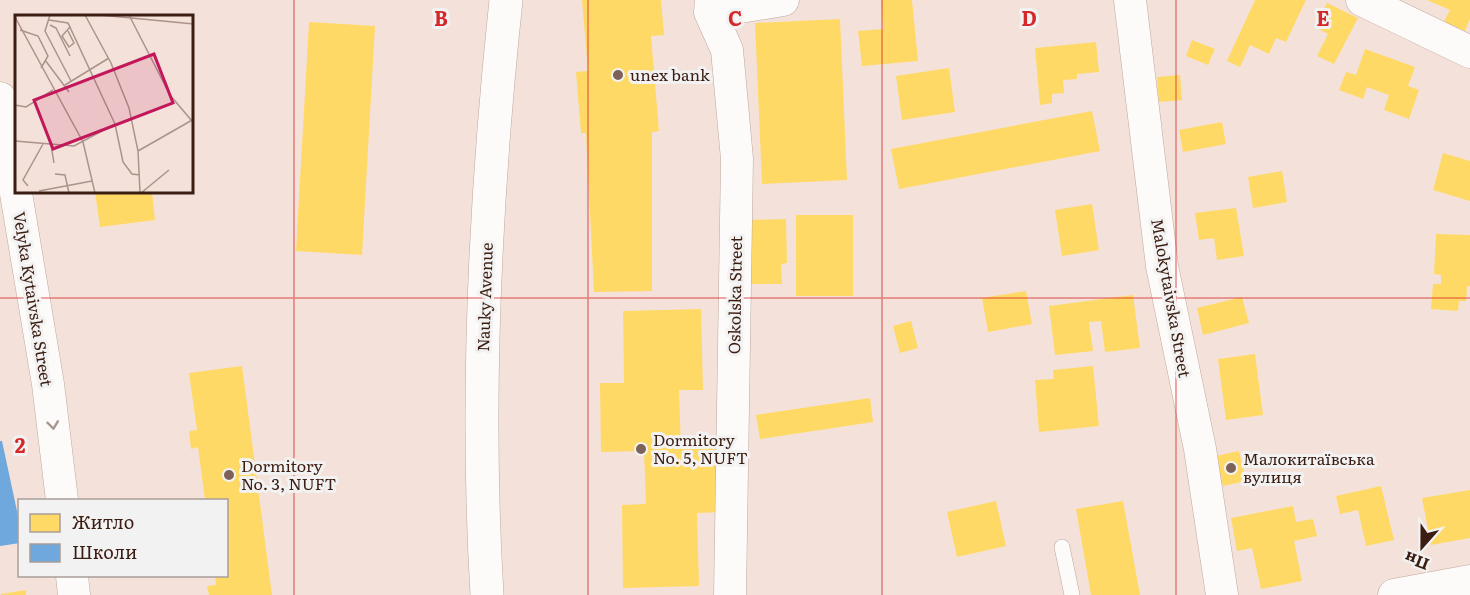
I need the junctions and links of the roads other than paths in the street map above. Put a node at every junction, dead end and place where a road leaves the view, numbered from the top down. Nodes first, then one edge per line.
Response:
1 (506, 0) edge
2 (783, 0) edge
3 (1130, 0) edge
4 (1362, 0) edge
5 (710, 6) edge
6 (1470, 52) edge
7 (0, 98) edge
8 (15, 187) edge
9 (16, 194) edge
10 (62, 499) edge
11 (1062, 547) dead end
12 (72, 577) edge
13 (1470, 581) edge
14 (74, 595) edge
15 (487, 595) edge
16 (730, 595) edge
17 (1072, 595) edge
18 (1222, 595) edge
19 (1394, 595) edge

1 - 15 main road, Nauky Avenue
2 - 5 street
3 - 18 street, Malokytaivska Street
4 - 6 street
5 - 16 street, Oskolska Street
7 -> 8 street, Velyka Kytaivska Street
9 -> 10 street, Velyka Kytaivska Street
11 - 17 lane
12 - 14 street
13 - 19 street

